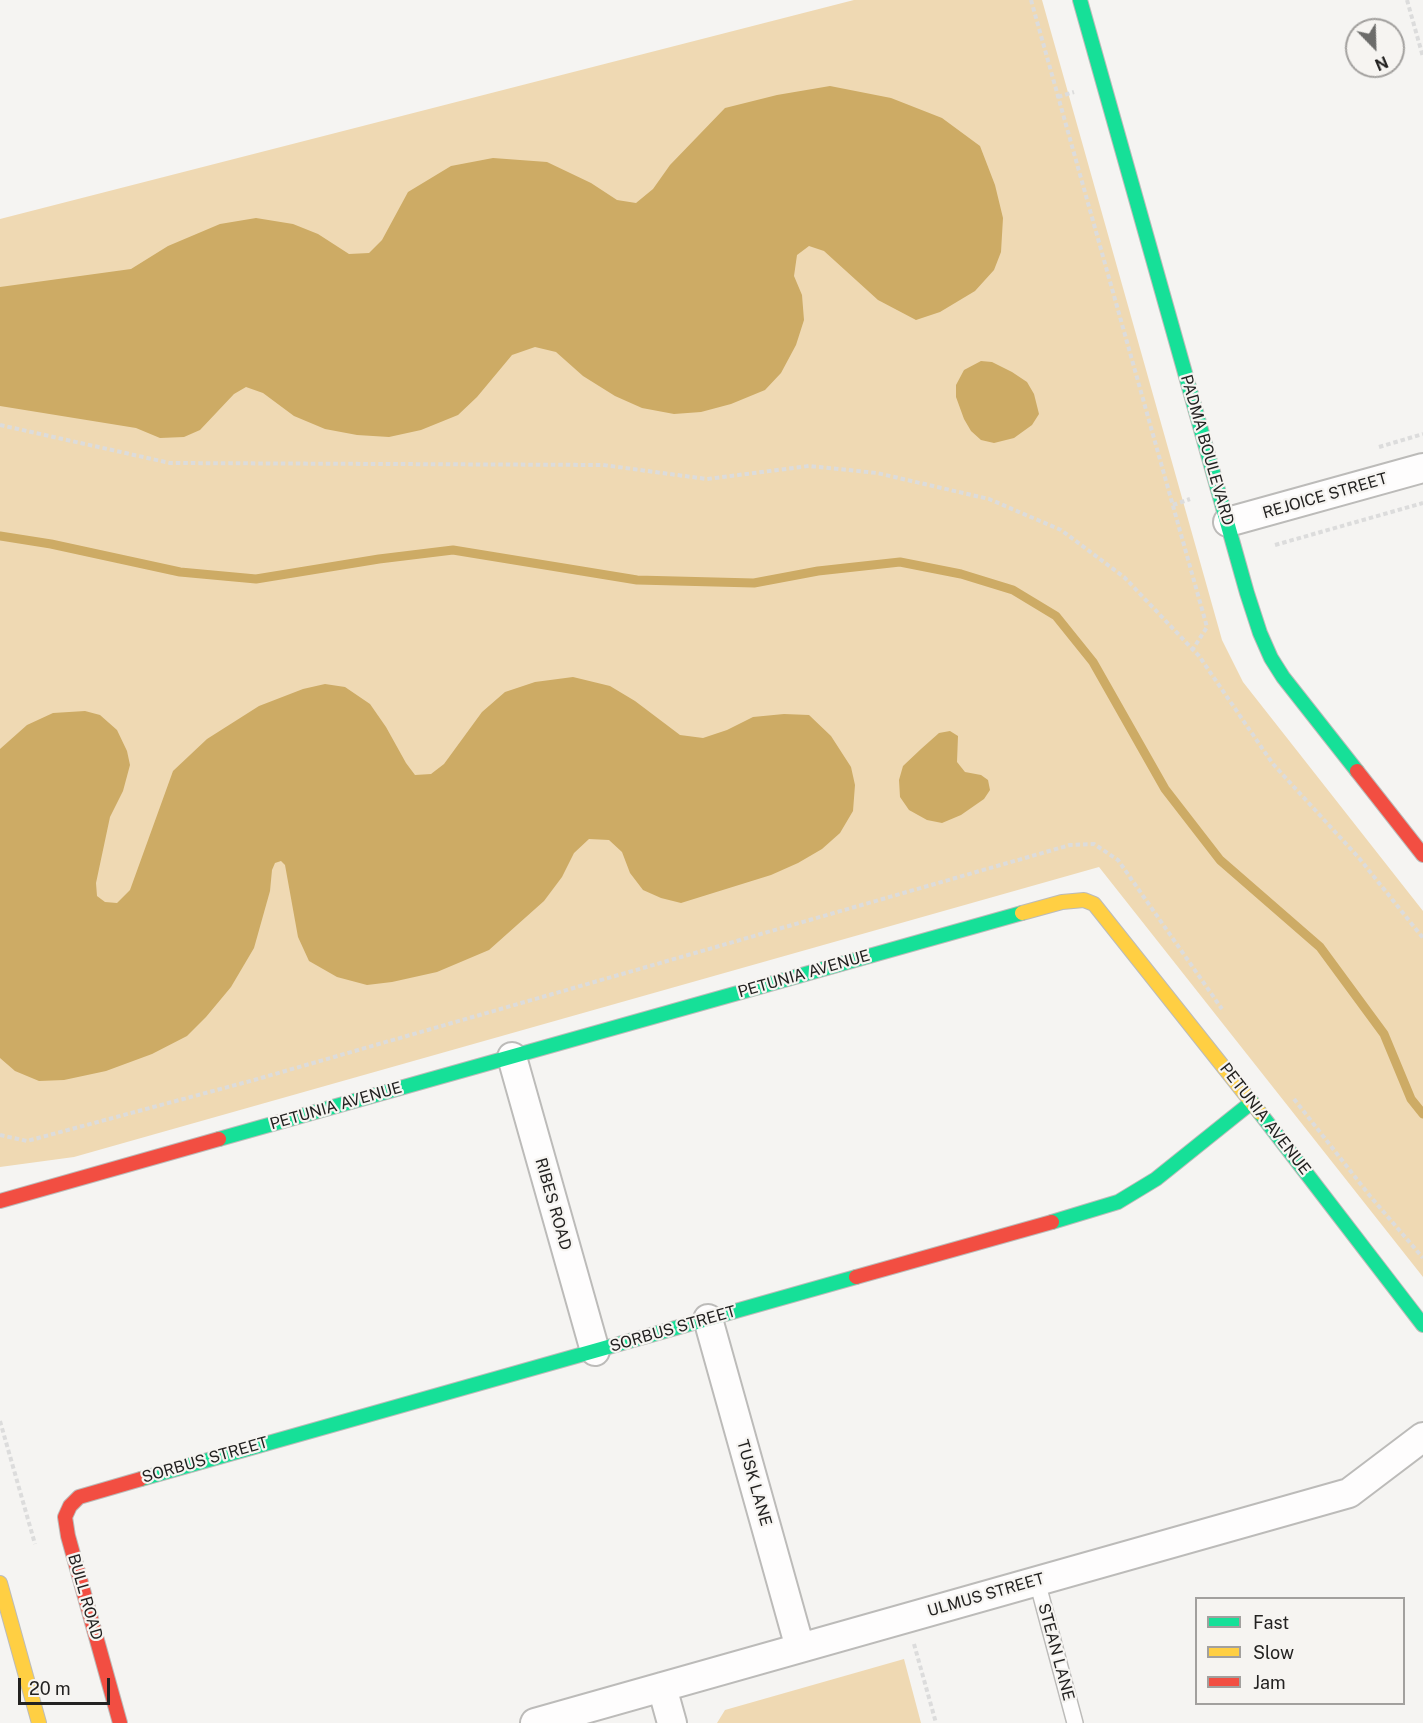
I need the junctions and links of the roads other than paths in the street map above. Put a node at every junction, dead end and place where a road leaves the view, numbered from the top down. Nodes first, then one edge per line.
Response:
1 (1080, 0) edge
2 (1423, 468) edge
3 (1228, 522) junction
4 (1423, 855) edge
5 (512, 1057) junction
6 (1252, 1102) junction
7 (0, 1201) edge
8 (708, 1318) junction
9 (1423, 1324) edge
10 (595, 1351) junction
11 (1423, 1437) edge
12 (70, 1506) joint
13 (1037, 1581) junction
14 (0, 1583) edge
15 (800, 1648) junction
16 (662, 1687) junction
17 (39, 1723) edge
18 (120, 1723) edge
19 (535, 1723) edge
20 (672, 1723) edge
21 (1075, 1723) edge

1 - 3 street, PADMA BOULEVARD
2 - 3 street, REJOICE STREET
3 - 4 street, PADMA BOULEVARD
5 - 6 street, PETUNIA AVENUE
5 - 7 street, PETUNIA AVENUE
5 - 10 street, RIBES ROAD
6 - 8 street, SORBUS STREET
6 - 9 street, PETUNIA AVENUE
8 - 10 street, SORBUS STREET
8 - 15 street, TUSK LANE
10 - 12 street, SORBUS STREET
11 - 13 street, ULMUS STREET
12 - 18 street, BULL ROAD
13 - 15 street, ULMUS STREET
13 - 21 lane, STEAN LANE
14 - 17 street
15 - 16 street, ULMUS STREET
16 - 19 street, ULMUS STREET
16 - 20 street

